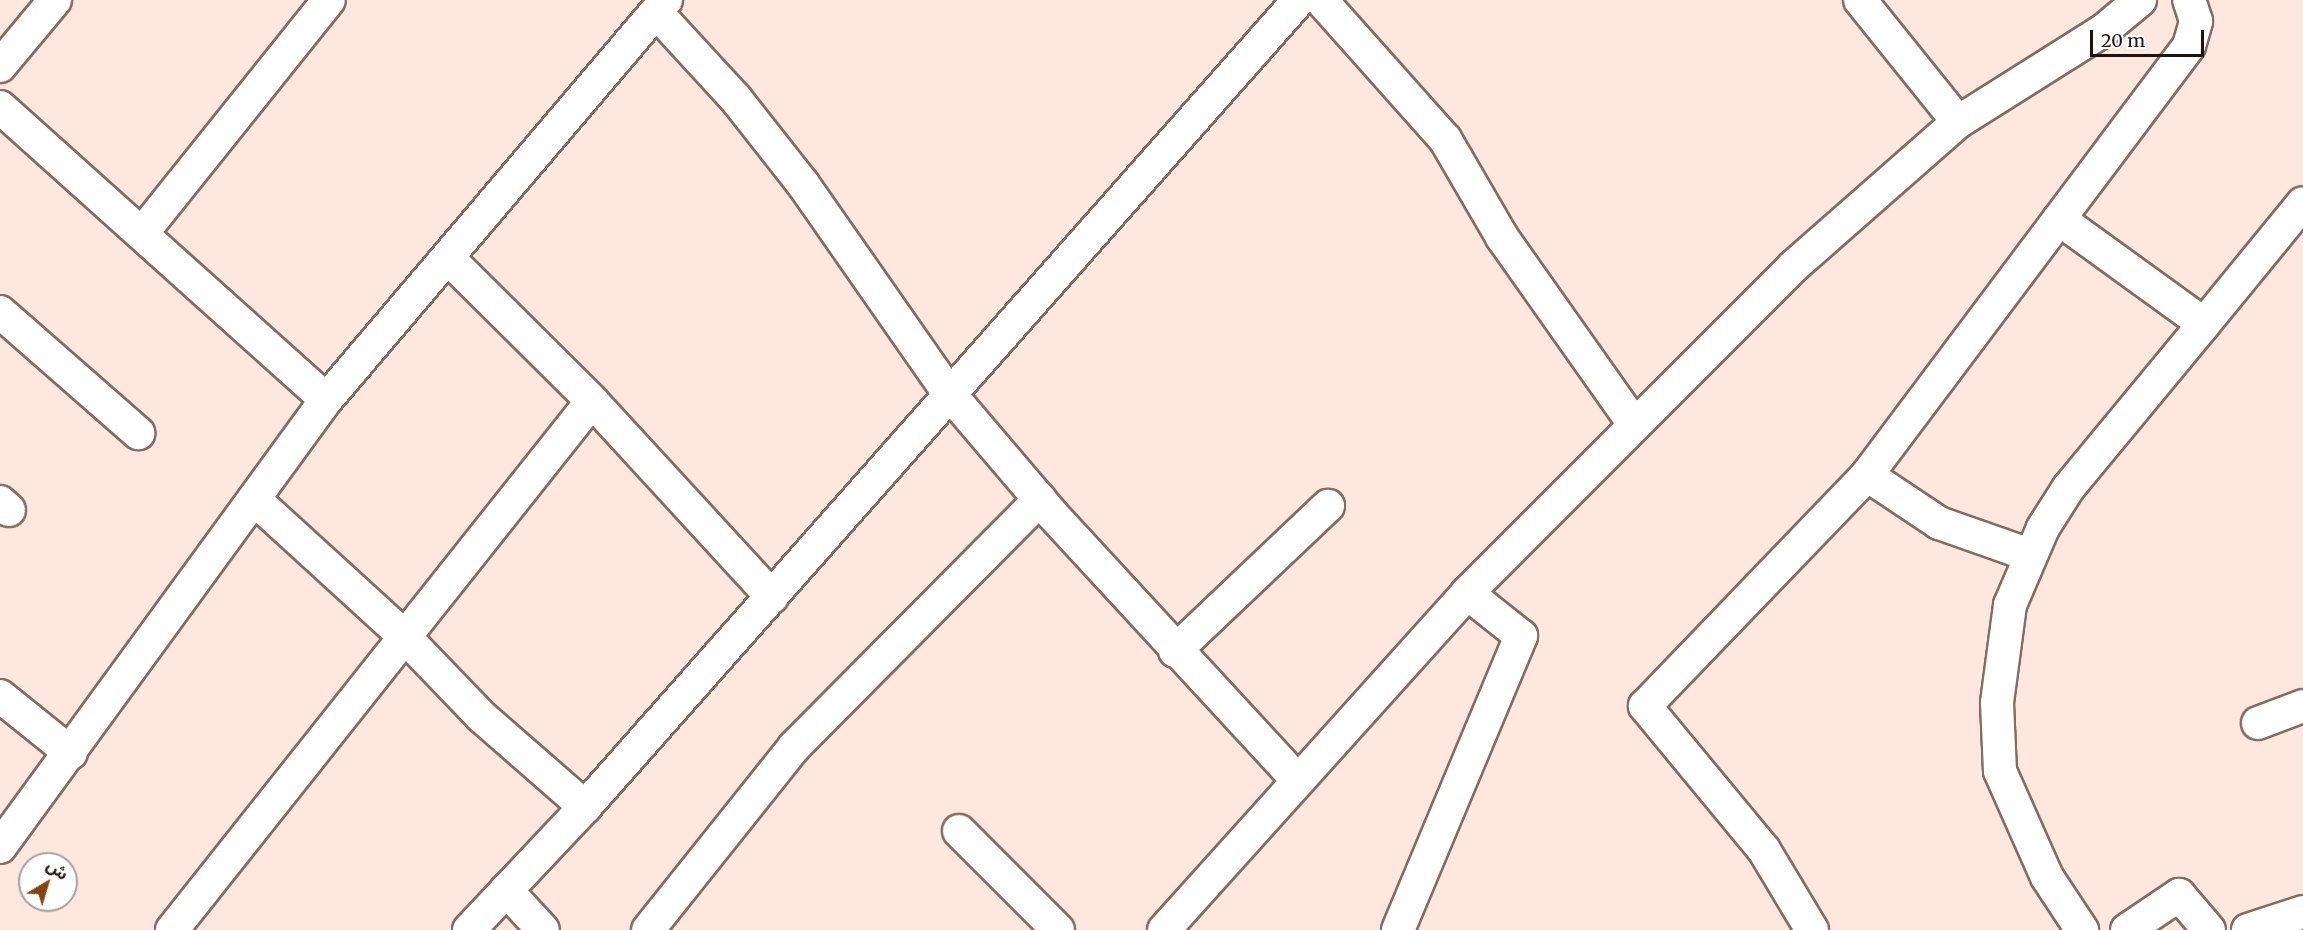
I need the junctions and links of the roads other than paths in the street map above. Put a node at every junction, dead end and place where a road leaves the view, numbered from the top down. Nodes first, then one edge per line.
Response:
1 (55, 0) edge
2 (329, 0) edge
3 (1299, 0) edge
4 (1321, 0) edge
5 (1860, 0) edge
6 (2140, 0) edge
7 (2189, 0) edge
8 (661, 6) edge
9 (0, 66) edge
10 (0, 107) edge
11 (1958, 122) junction
12 (2303, 203) edge
13 (2059, 219) junction
14 (143, 232) junction
15 (450, 260) junction
16 (0, 312) edge
17 (2204, 324) junction
18 (949, 393) junction
19 (326, 400) junction
20 (591, 401) junction
21 (1633, 423) junction
22 (138, 433) dead end
23 (1867, 475) junction
24 (254, 499) junction
25 (1040, 499) junction
26 (1328, 506) dead end
27 (2030, 555) junction
28 (1467, 593) junction
29 (772, 597) junction
30 (404, 636) junction
31 (1176, 651) junction
32 (0, 696) edge
33 (2303, 706) edge
34 (2258, 723) dead end
35 (71, 753) junction
36 (1298, 781) junction
37 (585, 807) junction
38 (959, 831) dead end
39 (0, 847) edge
40 (506, 890) junction
41 (2303, 912) edge
42 (1798, 925) edge
43 (172, 930) edge
44 (469, 930) edge
45 (543, 930) edge
46 (648, 930) edge
47 (1058, 930) edge
48 (1164, 930) edge
49 (1398, 930) edge
50 (2082, 930) edge
51 (2127, 930) edge
52 (2209, 930) edge
53 (2248, 930) edge

1 - 9 street
2 - 14 street
3 - 18 street
4 - 21 street
5 - 11 street
6 - 11 street
7 - 13 street
8 - 15 street
8 - 18 street
10 - 14 street
11 - 21 street
12 - 17 street
13 - 17 street
13 - 23 street
14 - 19 street
15 - 19 street
15 - 20 street
16 - 22 street
17 - 27 street
18 - 25 street
18 - 29 street
19 - 24 street
20 - 29 street
20 - 30 street
21 - 28 street
23 - 27 street
23 - 42 street
24 - 30 street
24 - 35 street
25 - 31 street
25 - 46 street
26 - 31 street
27 - 50 street
28 - 36 street
28 - 49 street
29 - 37 street
30 - 37 street
30 - 43 street
31 - 36 street
32 - 35 street
33 - 34 street
35 - 39 street
36 - 48 street
37 - 40 street
38 - 47 street
40 - 44 street
40 - 45 street
41 - 53 street
51 - 52 street

